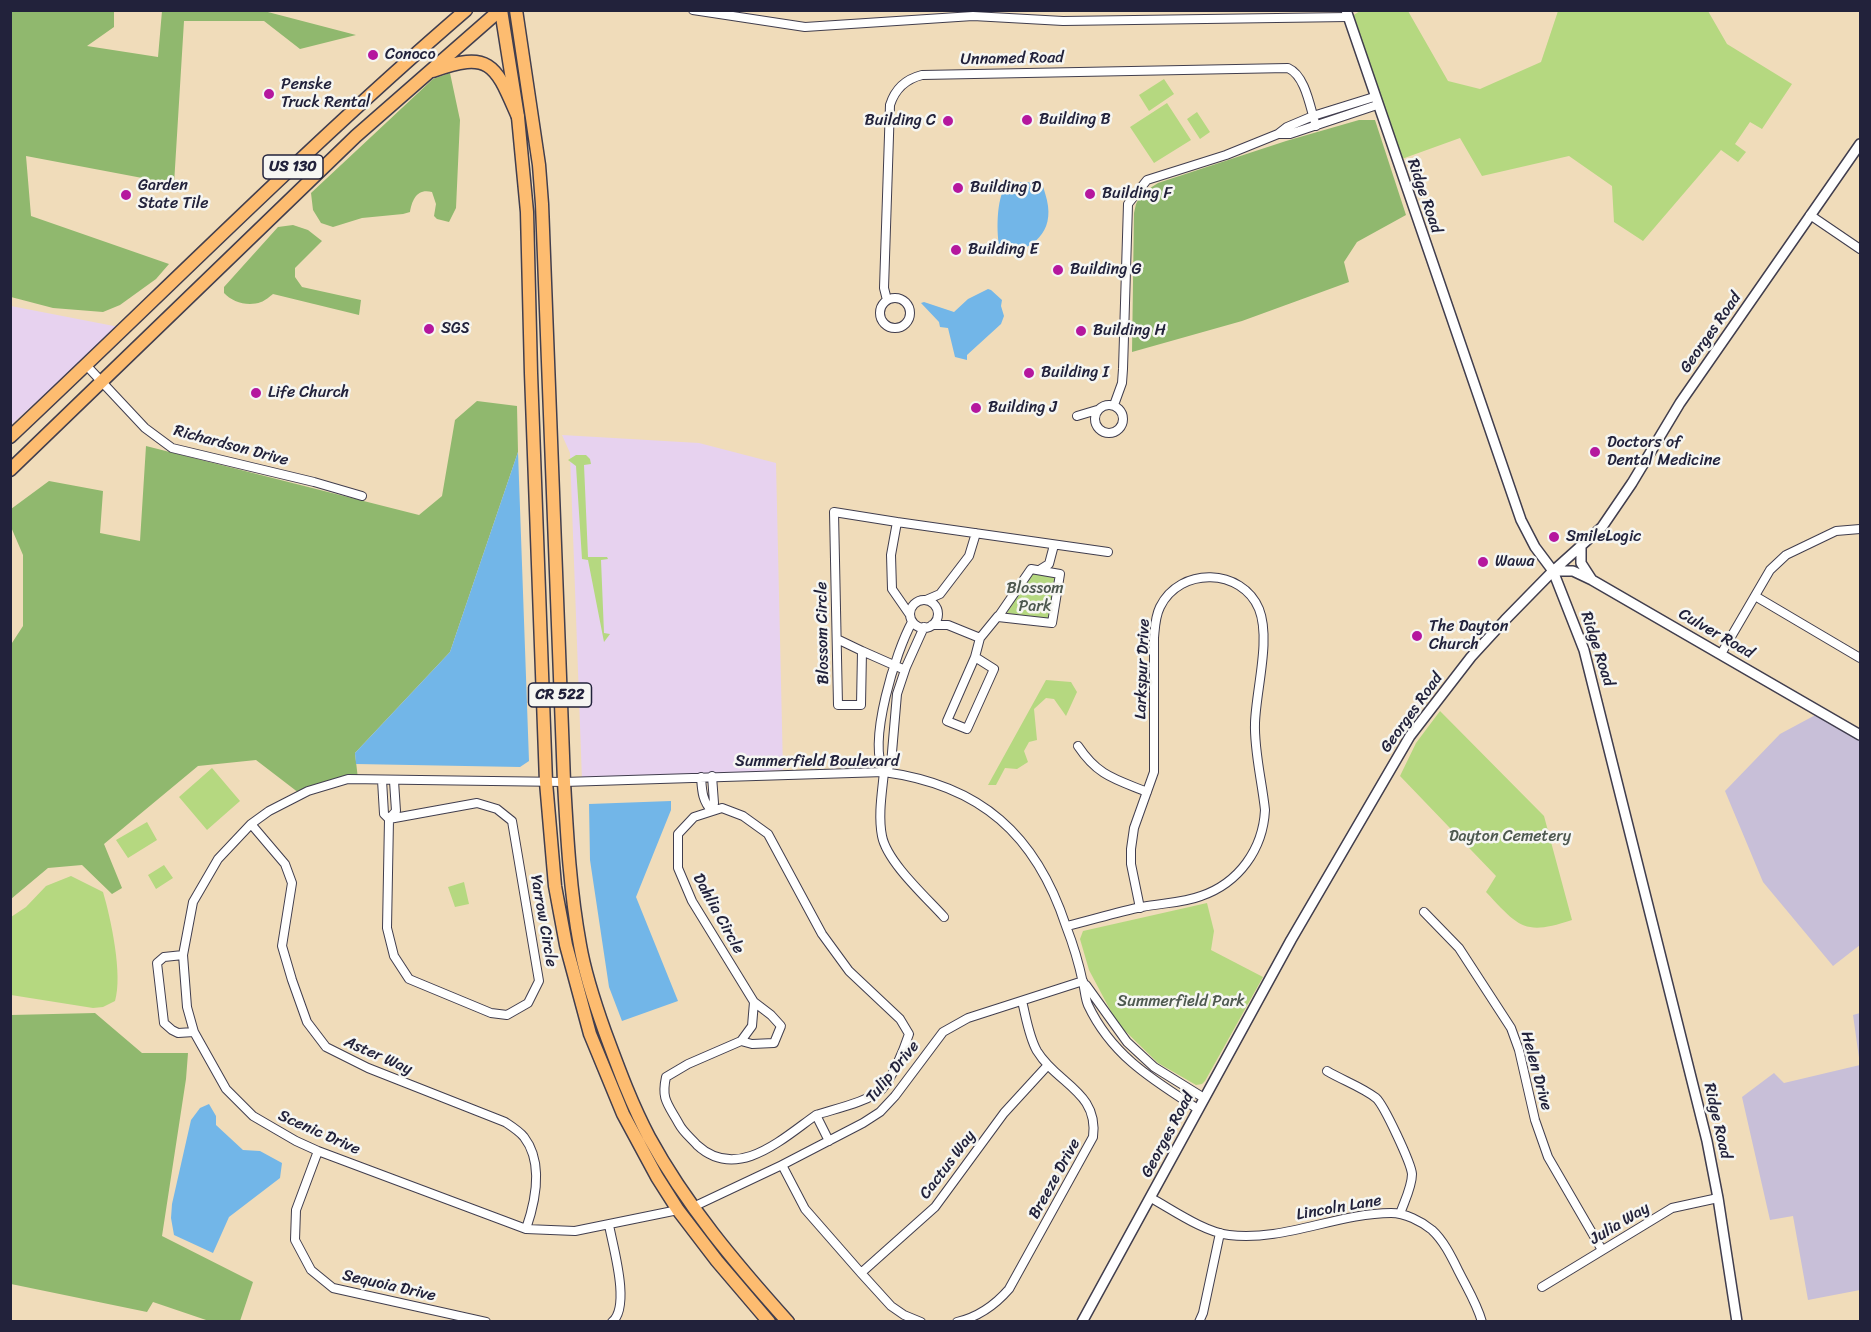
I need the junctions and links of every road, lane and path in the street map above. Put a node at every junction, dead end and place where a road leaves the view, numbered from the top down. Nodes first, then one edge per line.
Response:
1 (466, 10) edge
2 (500, 10) edge
3 (516, 10) edge
4 (693, 10) edge
5 (1347, 14) edge
6 (426, 73) junction
7 (1375, 101) junction
8 (1312, 116) junction
9 (518, 117) junction
10 (1316, 126) junction
11 (1278, 134) junction
12 (1860, 144) edge
13 (1810, 215) junction
14 (1860, 249) edge
15 (887, 300) dead end
16 (86, 365) junction
17 (102, 382) junction
18 (1114, 405) junction
19 (1097, 410) junction
20 (1077, 416) dead end
21 (10, 437) edge
22 (10, 470) edge
23 (362, 496) dead end
24 (897, 522) junction
25 (1860, 529) edge
26 (976, 533) junction
27 (1054, 545) junction
28 (1581, 548) junction
29 (1108, 552) dead end
30 (1041, 569) junction
31 (1553, 571) junction
32 (1592, 580) junction
33 (940, 594) junction
34 (1755, 596) junction
35 (926, 600) junction
36 (900, 601) junction
37 (915, 603) junction
38 (937, 611) junction
39 (998, 616) junction
40 (911, 619) junction
41 (948, 625) junction
42 (928, 626) junction
43 (980, 638) junction
44 (837, 639) junction
45 (862, 651) junction
46 (1721, 654) junction
47 (975, 657) junction
48 (1860, 658) edge
49 (894, 665) junction
50 (905, 670) junction
51 (1860, 735) edge
52 (1078, 746) dead end
53 (884, 772) junction
54 (712, 776) junction
55 (701, 777) junction
56 (382, 780) junction
57 (394, 780) junction
58 (546, 782) junction
59 (564, 782) junction
60 (1147, 792) junction
61 (712, 811) junction
62 (389, 819) junction
63 (251, 824) junction
64 (1140, 908) junction
65 (1424, 912) dead end
66 (944, 917) dead end
67 (1067, 927) junction
68 (183, 955) junction
69 (1083, 981) junction
70 (1022, 1001) junction
71 (754, 1002) junction
72 (194, 1032) junction
73 (741, 1041) junction
74 (1048, 1065) junction
75 (1327, 1071) dead end
76 (1204, 1098) junction
77 (1198, 1109) junction
78 (816, 1115) junction
79 (830, 1141) junction
80 (318, 1151) junction
81 (782, 1165) junction
82 (1151, 1198) junction
83 (1718, 1198) junction
84 (693, 1207) junction
85 (678, 1210) junction
86 (1400, 1214) junction
87 (609, 1225) junction
88 (526, 1229) junction
89 (1220, 1233) junction
90 (1602, 1250) junction
91 (861, 1273) junction
92 (1542, 1287) dead end
93 (486, 1322) edge
94 (612, 1322) edge
95 (769, 1322) edge
96 (788, 1322) edge
97 (921, 1322) edge
98 (957, 1322) edge
99 (1082, 1322) edge
100 (1199, 1322) edge
101 (1482, 1322) edge
102 (1737, 1322) edge

1 - 16 main road, US 130
2 - 6 main road, US 130
2 - 9 main road, CR 522
3 - 59 main road, CR 522
4 - 5 street
5 - 7 street, Ridge Road
6 - 9 main road
6 - 17 main road, US 130
7 - 8 street
7 - 10 street
7 - 31 street, Ridge Road
8 - 10 street, Unnamed Road
8 - 11 street
8 - 15 street, Unnamed Road
9 - 58 main road, CR 522
10 - 11 street
11 - 18 street
12 - 13 street, Georges Road
13 - 14 street
13 - 28 street, Georges Road
16 - 17 street, Richardson Drive
16 - 21 main road, US 130
17 - 22 main road, US 130
17 - 23 street, Richardson Drive
18 - 19 street
18 - 19 street
19 - 20 street
24 - 26 street, Blossom Circle
24 - 36 street
24 - 44 street, Blossom Circle
25 - 34 street
26 - 27 street, Blossom Circle
26 - 33 street
27 - 29 street, Blossom Circle
27 - 30 street
28 - 31 street, Georges Road
28 - 32 street
30 - 39 street
30 - 39 street
31 - 32 street, Culver Road
31 - 76 street, Georges Road
31 - 83 street, Ridge Road
32 - 46 street, Culver Road
33 - 35 street
33 - 38 street
34 - 46 street
34 - 48 street
35 - 37 street
35 - 38 street
36 - 37 street
36 - 40 street
37 - 40 street
38 - 41 street
38 - 42 street
39 - 43 street
40 - 42 street
40 - 49 street
41 - 42 street
41 - 43 street
42 - 50 street
43 - 47 street
44 - 45 street
44 - 45 street, Blossom Circle
45 - 49 street
46 - 51 street, Culver Road
47 - 47 street
49 - 50 street
49 - 53 street
50 - 53 street
52 - 60 street
53 - 54 street, Summerfield Boulevard
53 - 66 street
53 - 67 street, Summerfield Boulevard
54 - 55 street, Summerfield Boulevard
54 - 61 street
55 - 59 street, Summerfield Boulevard
55 - 61 street
56 - 57 street, Scenic Drive
56 - 62 street, Yarrow Circle
56 - 63 street, Scenic Drive
57 - 58 street, Scenic Drive
57 - 62 street, Yarrow Circle
58 - 59 street, Summerfield Boulevard
58 - 85 main road, CR 522
59 - 84 main road, CR 522
60 - 64 street, Larkspur Drive
60 - 64 street, Larkspur Drive
61 - 71 street, Dahlia Circle
61 - 78 street
62 - 62 street, Yarrow Circle
63 - 68 street, Scenic Drive
63 - 88 street, Aster Way
64 - 67 street, Larkspur Drive
65 - 90 street, Helen Drive
67 - 69 street, Summerfield Boulevard
68 - 72 street, Scenic Drive
68 - 72 street
69 - 70 street, Tulip Drive
69 - 76 street, Summerfield Boulevard
69 - 77 street, Summerfield Boulevard
70 - 74 street, Breeze Drive
70 - 79 street, Tulip Drive
71 - 73 street
71 - 73 street, Dahlia Circle
72 - 80 street, Scenic Drive
73 - 78 street
74 - 91 street, Cactus Way
74 - 98 street, Breeze Drive
75 - 86 street
76 - 77 street, Georges Road
77 - 82 street, Georges Road
78 - 79 street
79 - 81 street, Tulip Drive
80 - 88 street, Scenic Drive
80 - 93 street, Sequoia Drive
81 - 84 street, Tulip Drive
81 - 91 street
82 - 89 street, Lincoln Lane
82 - 99 street, Georges Road
83 - 90 street, Julia Way
83 - 102 street, Ridge Road
84 - 96 main road, CR 522
85 - 87 street, Scenic Drive
85 - 95 main road, CR 522
86 - 89 street, Lincoln Lane
86 - 101 street, Lincoln Lane
87 - 88 street, Scenic Drive
87 - 94 street
89 - 100 street
90 - 92 street, Julia Way
91 - 97 street

